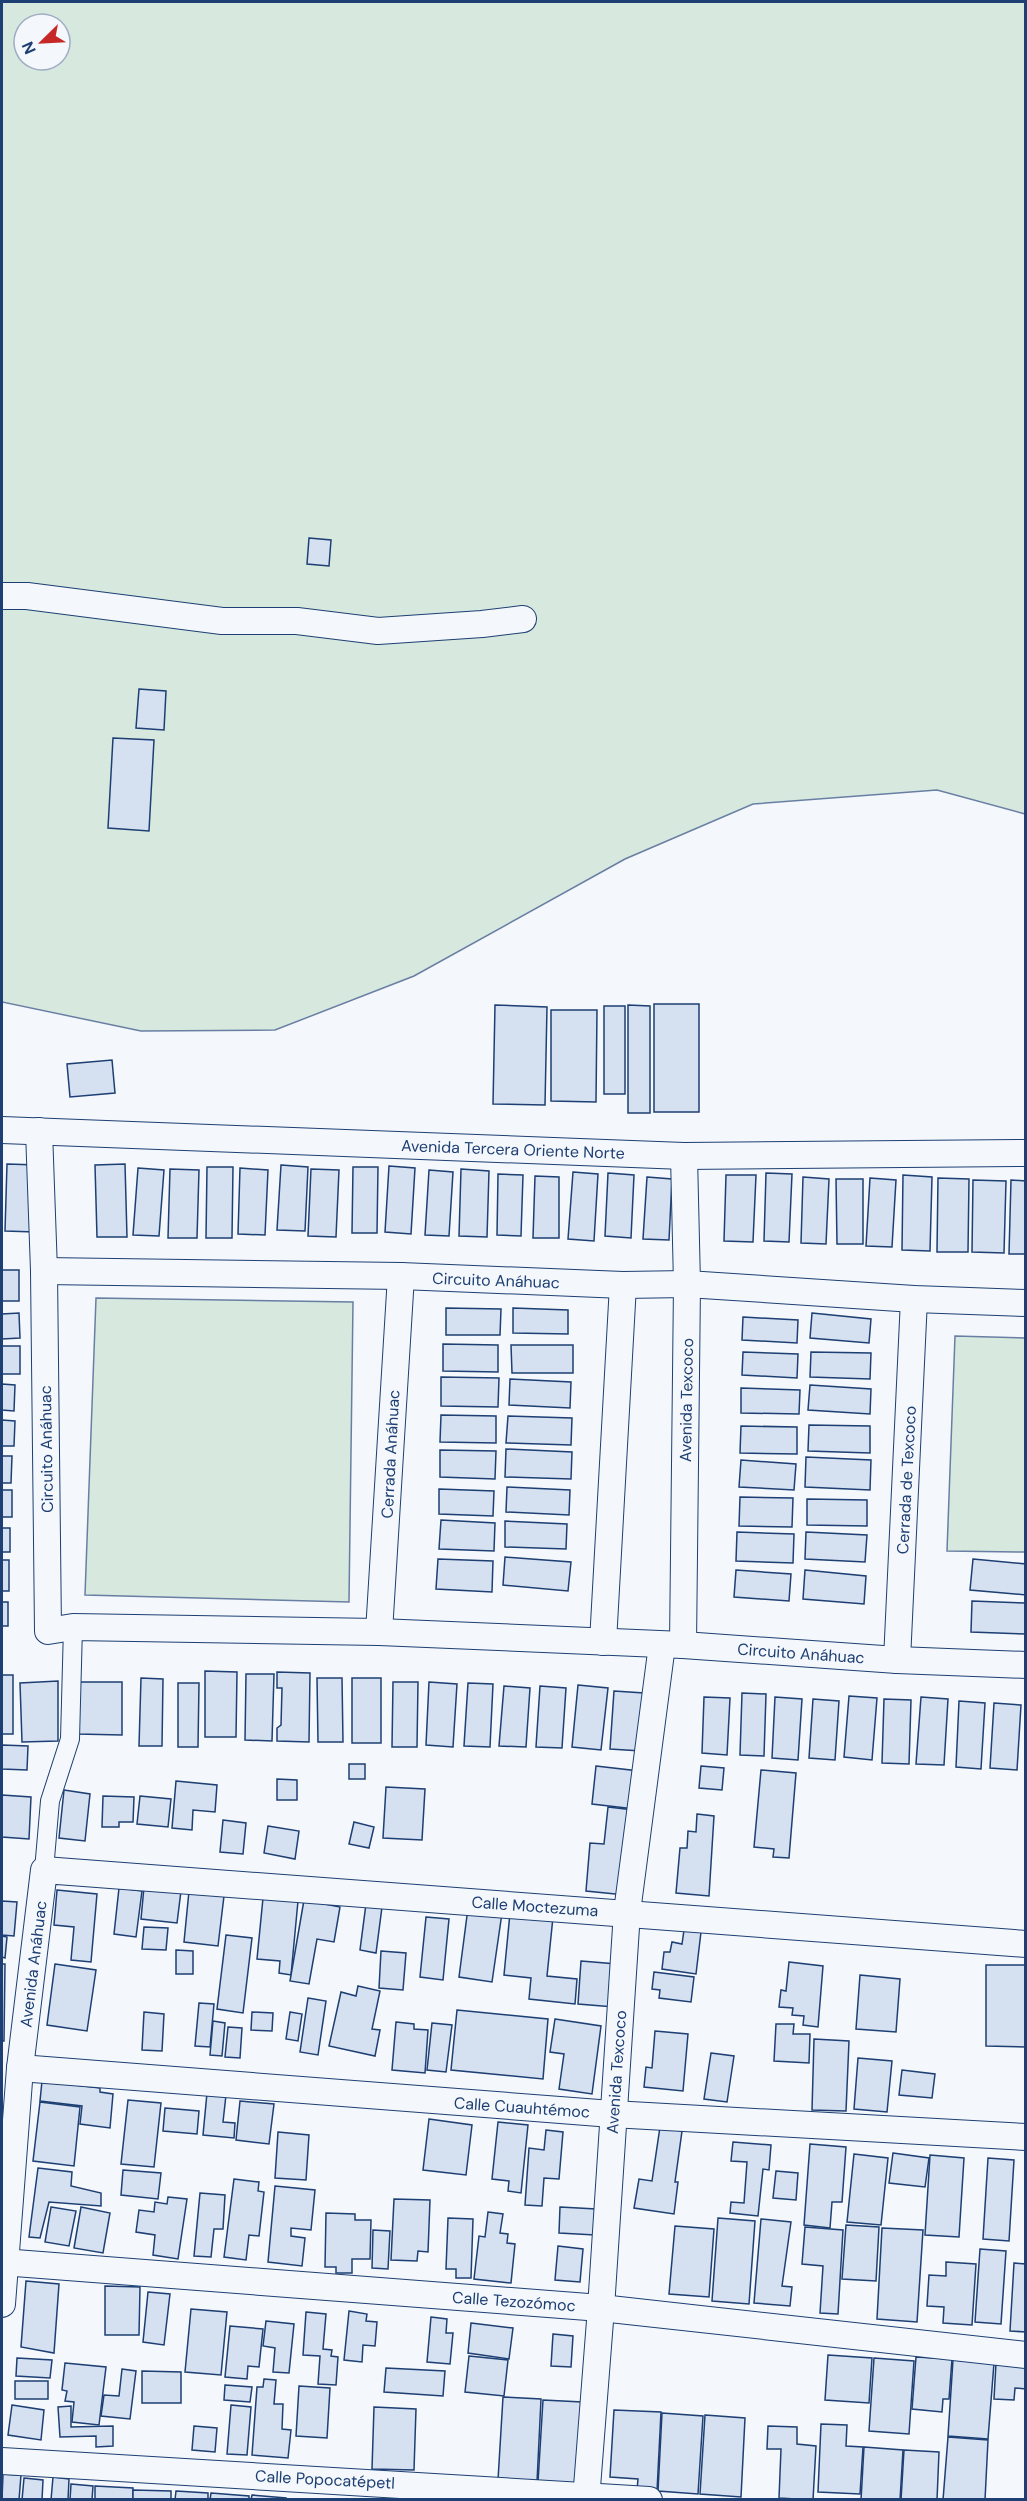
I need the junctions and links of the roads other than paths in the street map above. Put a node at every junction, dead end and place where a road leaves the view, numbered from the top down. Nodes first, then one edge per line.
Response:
1 (2, 596) edge
2 (523, 619) dead end
3 (2, 1130) edge
4 (39, 1131) junction
5 (1026, 1153) edge
6 (684, 1156) junction
7 (44, 1271) junction
8 (401, 1276) junction
9 (687, 1284) junction
10 (623, 1285) junction
11 (914, 1299) junction
12 (1026, 1303) edge
13 (73, 1627) junction
14 (380, 1632) junction
15 (603, 1642) junction
16 (672, 1645) junction
17 (897, 1660) junction
18 (1026, 1665) edge
19 (44, 1870) junction
20 (627, 1912) junction
21 (1026, 1944) edge
22 (20, 2068) junction
23 (612, 2114) junction
24 (1026, 2137) edge
25 (3, 2262) edge
26 (2, 2304) edge
27 (601, 2308) junction
28 (1026, 2355) edge
29 (2, 2461) edge
30 (586, 2497) edge
31 (649, 2499) edge

1 - 2 street
3 - 4 street, Avenida Tercera Oriente Norte
4 - 6 street, Avenida Tercera Oriente Norte
4 - 7 street
5 - 6 street, Avenida Tercera Oriente Norte
6 - 9 street, Avenida Texcoco
7 - 8 street, Circuito Anáhuac
7 - 13 street, Circuito Anáhuac
8 - 10 street, Circuito Anáhuac
8 - 14 street, Cerrada Anáhuac
9 - 10 street, Circuito Anáhuac
9 - 11 street, Circuito Anáhuac
9 - 16 street, Avenida Texcoco
10 - 15 street
11 - 12 street, Circuito Anáhuac
11 - 17 street, Cerrada de Texcoco
13 - 14 street, Circuito Anáhuac
13 - 19 street, Avenida Anáhuac
14 - 15 street, Circuito Anáhuac
15 - 16 street, Circuito Anáhuac
16 - 17 street, Circuito Anáhuac
16 - 20 street, Avenida Texcoco
17 - 18 street, Circuito Anáhuac
19 - 20 street, Calle Moctezuma
19 - 22 street, Avenida Anáhuac
20 - 21 street, Calle Moctezuma
20 - 23 street, Avenida Texcoco
22 - 23 street, Calle Cuauhtémoc
22 - 25 street, Avenida Anáhuac
23 - 24 street, Calle Cuauhtémoc
23 - 27 street, Avenida Texcoco
25 - 26 street, Avenida Anáhuac
25 - 27 street, Calle Tezozómoc
27 - 28 street, Calle Tezozómoc
27 - 30 street, Avenida Texcoco
29 - 30 street, Calle Popocatépetl
30 - 31 street, Calle Popocatépetl

